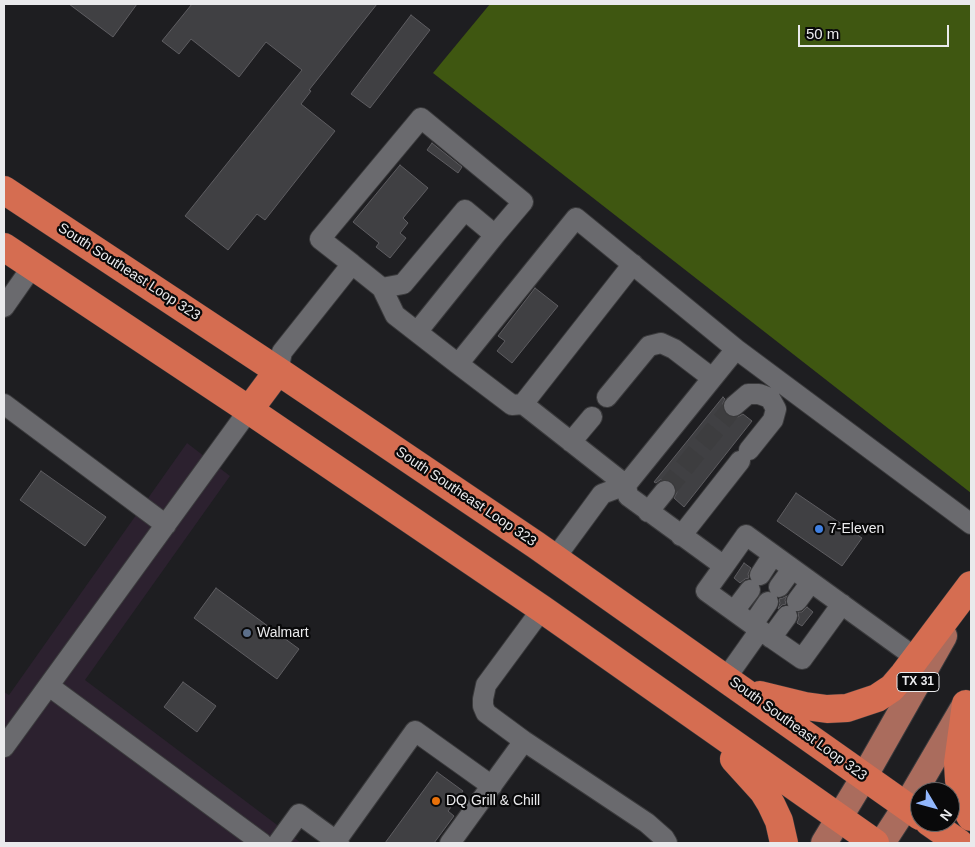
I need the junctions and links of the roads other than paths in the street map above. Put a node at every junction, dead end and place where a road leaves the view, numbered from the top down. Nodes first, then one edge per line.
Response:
1 (4, 190) edge
2 (495, 236) junction
3 (4, 247) edge
4 (352, 264) junction
5 (633, 264) junction
6 (32, 266) junction
7 (382, 288) junction
8 (4, 307) edge
9 (417, 332) junction
10 (736, 349) junction
11 (458, 364) junction
12 (278, 371) junction
13 (712, 378) junction
14 (776, 391) junction
15 (608, 397) dead end
16 (4, 404) edge
17 (523, 404) junction
18 (734, 406) tunnel mouth
19 (249, 410) junction
20 (592, 417) dead end
21 (571, 442) junction
22 (626, 485) junction
23 (665, 491) tunnel mouth
24 (648, 512) junction
25 (971, 524) edge
26 (166, 525) junction
27 (681, 536) junction
28 (773, 555) junction
29 (555, 558) junction
30 (724, 566) junction
31 (792, 569) junction
32 (811, 582) junction
33 (971, 587) edge
34 (842, 604) junction
35 (542, 609) junction
36 (734, 611) junction
37 (761, 631) junction
38 (916, 658) junction
39 (736, 685) junction
40 (49, 686) junction
41 (969, 699) edge
42 (699, 721) junction
43 (7, 738) edge
44 (524, 742) junction
45 (864, 777) junction
46 (928, 782) edge
47 (492, 786) junction
48 (910, 809) edge
49 (910, 814) edge
50 (971, 817) edge
51 (839, 818) junction
52 (943, 832) edge
53 (337, 842) edge
54 (262, 843) edge
55 (278, 843) edge
56 (450, 843) edge
57 (667, 843) edge
58 (784, 843) edge
59 (824, 843) edge
60 (875, 843) edge
61 (882, 843) edge
62 (959, 843) edge

1 - 12 highway, South Southeast Loop 323
2 - 4 lane
2 - 7 lane
2 - 9 lane
3 - 6 highway
4 - 7 lane
4 - 12 lane
5 - 10 lane
5 - 11 lane
5 - 17 lane
6 - 8 lane
6 - 19 highway
7 - 9 lane
9 - 11 lane
10 - 13 lane
10 - 14 lane
11 - 17 lane
12 - 19 highway
12 - 29 highway, South Southeast Loop 323
13 - 15 lane
13 - 22 lane
14 - 18 lane
14 - 25 lane
14 - 27 lane
16 - 26 lane
17 - 21 lane
19 - 26 lane
19 - 35 highway
20 - 21 lane
21 - 22 lane
22 - 24 lane
22 - 29 lane
23 - 24 lane
24 - 27 lane
26 - 40 lane
27 - 30 lane
28 - 30 lane
28 - 31 lane
28 - 36 lane
29 - 39 highway, South Southeast Loop 323
30 - 36 lane
31 - 32 lane
31 - 37 lane
32 - 34 lane
32 - 37 lane
33 - 38 highway
33 - 45 main road, TX 31
34 - 37 lane
34 - 38 lane
35 - 42 highway
35 - 44 lane
36 - 37 lane
37 - 39 lane
38 - 39 highway
39 - 45 highway, South Southeast Loop 323
40 - 43 lane
40 - 54 lane
41 - 46 main road
41 - 50 highway
42 - 51 highway
42 - 58 highway
44 - 47 lane
44 - 57 lane
45 - 48 highway, South Southeast Loop 323
45 - 51 main road, TX 31
47 - 53 lane
47 - 56 lane
49 - 61 main road
51 - 59 main road, TX 31
51 - 60 highway
52 - 62 highway
53 - 55 lane

